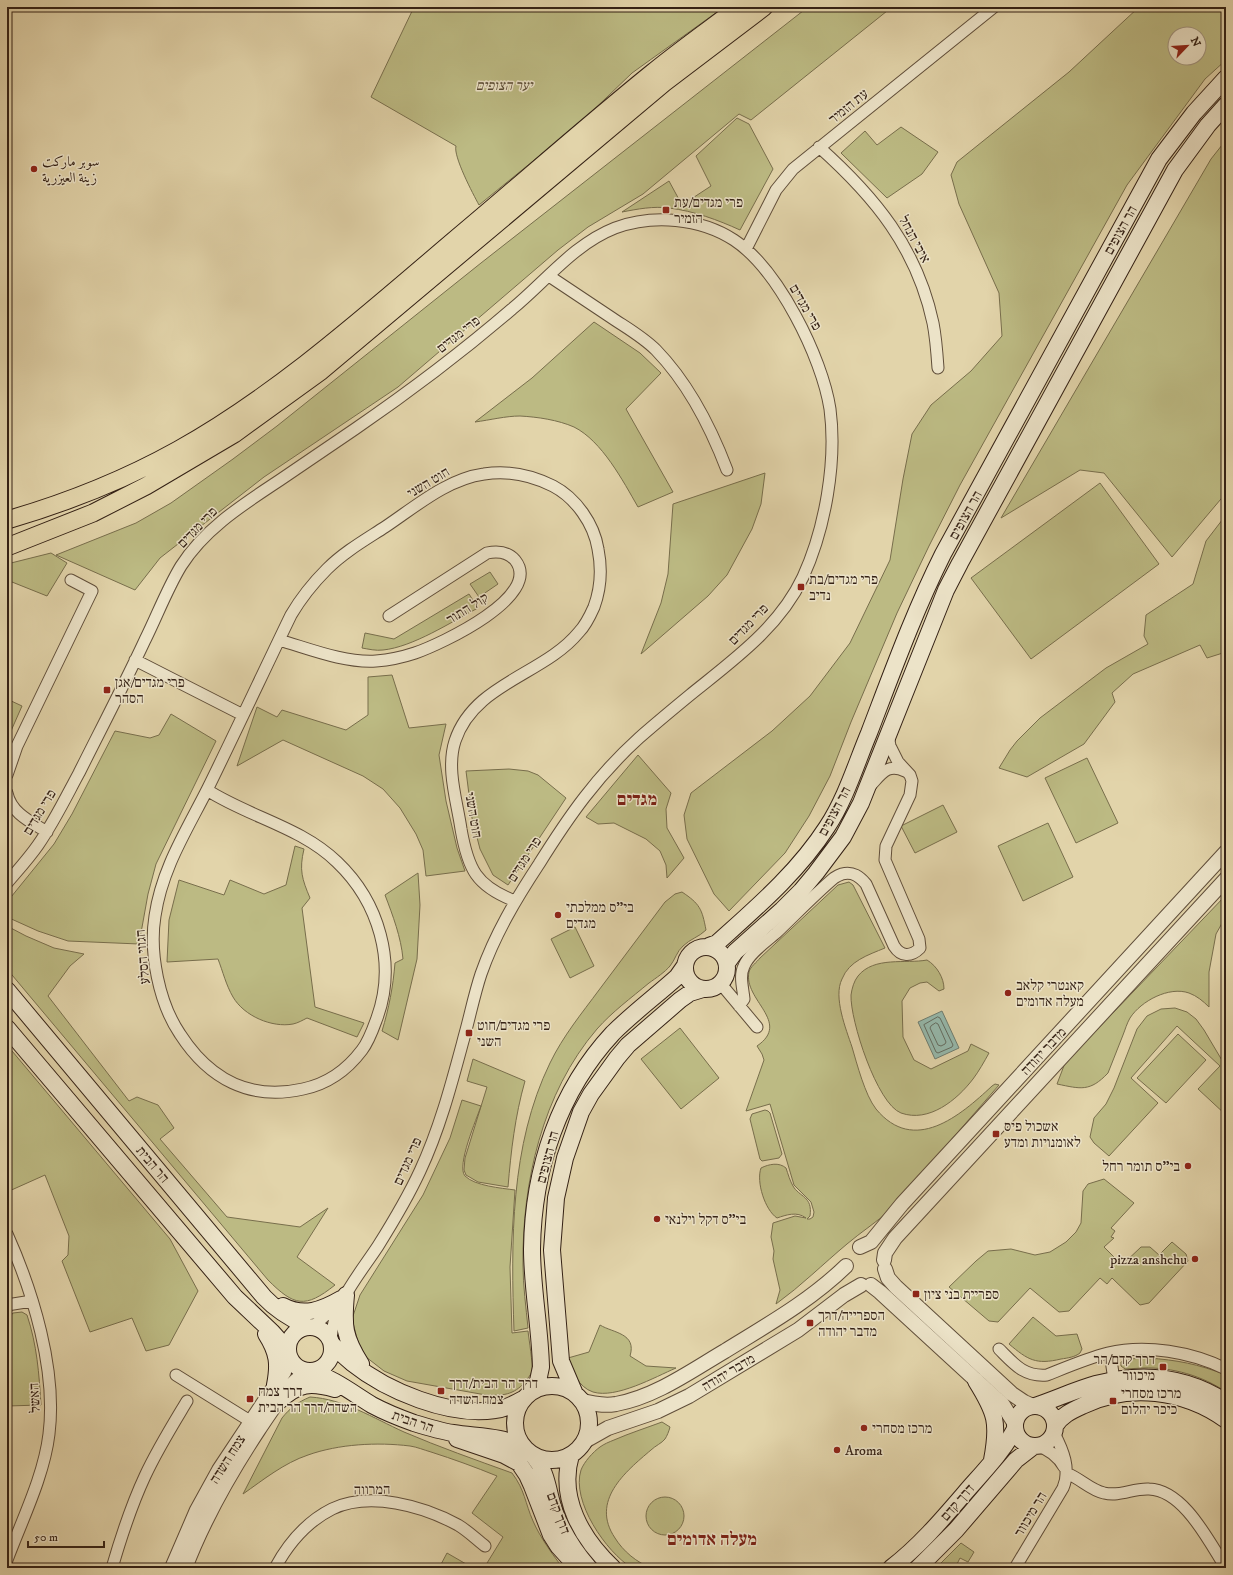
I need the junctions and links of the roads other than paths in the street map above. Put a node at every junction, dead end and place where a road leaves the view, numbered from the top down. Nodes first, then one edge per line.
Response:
1 (739, 7) edge
2 (764, 7) edge
3 (994, 7) edge
4 (1226, 78) edge
5 (1226, 105) edge
6 (820, 147) junction
7 (746, 249) junction
8 (549, 276) junction
9 (938, 368) dead end
10 (726, 470) dead end
11 (7, 520) edge
12 (7, 547) edge
13 (71, 580) dead end
14 (389, 616) dead end
15 (279, 640) junction
16 (135, 660) junction
17 (242, 717) junction
18 (888, 735) junction
19 (905, 771) junction
20 (7, 775) edge
21 (207, 790) junction
22 (866, 790) junction
23 (7, 793) edge
24 (47, 832) junction
25 (1226, 852) edge
26 (1226, 879) edge
27 (7, 883) edge
28 (515, 901) junction
29 (709, 946) junction
30 (727, 963) junction
31 (684, 967) junction
32 (721, 984) junction
33 (702, 989) junction
34 (7, 990) edge
35 (739, 1006) junction
36 (756, 1027) dead end
37 (7, 1028) edge
38 (7, 1234) edge
39 (860, 1247) junction
40 (885, 1264) junction
41 (846, 1266) junction
42 (866, 1285) junction
43 (259, 1291) junction
44 (346, 1293) junction
45 (32, 1301) junction
46 (7, 1305) edge
47 (250, 1312) junction
48 (310, 1327) junction
49 (331, 1342) junction
50 (999, 1349) dead end
51 (289, 1353) junction
52 (1110, 1353) junction
53 (1226, 1369) edge
54 (309, 1371) junction
55 (176, 1375) dead end
56 (372, 1376) junction
57 (1114, 1380) junction
58 (976, 1381) junction
59 (275, 1385) junction
60 (359, 1396) junction
61 (527, 1396) junction
62 (578, 1397) junction
63 (187, 1401) dead end
64 (279, 1401) junction
65 (1226, 1402) edge
66 (1034, 1406) junction
67 (1226, 1420) edge
68 (250, 1421) junction
69 (1015, 1426) junction
70 (426, 1427) junction
71 (1054, 1429) junction
72 (585, 1442) junction
73 (1036, 1446) junction
74 (529, 1452) junction
75 (572, 1455) junction
76 (992, 1462) junction
77 (1066, 1473) junction
78 (485, 1546) dead end
79 (7, 1560) edge
80 (112, 1568) edge
81 (172, 1568) edge
82 (185, 1568) edge
83 (275, 1568) edge
84 (578, 1568) edge
85 (589, 1568) edge
86 (613, 1568) edge
87 (891, 1568) edge
88 (918, 1568) edge
89 (1015, 1568) edge
90 (1226, 1568) edge

1 - 11 main road
2 - 12 main road
3 - 6 street, עת הזמיר
4 - 29 main road, הר הצופים
5 - 18 main road, הר הצופים
6 - 7 street, עת הזמיר
6 - 9 street, איבי הנחל
7 - 8 street, פרי מגדים
7 - 28 street, פרי מגדים
8 - 10 street
8 - 16 street, פרי מגדים
13 - 20 street
14 - 15 street, קול התור
15 - 17 street, חוט השני
15 - 28 street, חוט השני
16 - 17 street
16 - 24 street, פרי מגדים
17 - 21 street, חוט השני
18 - 19 street
18 - 22 main road, הר הצופים
19 - 22 street
19 - 35 street
21 - 21 street, חגווי הסלע
22 - 30 main road, הר הצופים
23 - 24 street
24 - 27 street, פרי מגדים
25 - 39 street, מדבר יהודה
26 - 40 street, מדבר יהודה
28 - 44 street, פרי מגדים
29 - 30 main road
29 - 31 main road
30 - 32 main road
31 - 33 main road
31 - 61 main road, הר הצופים
32 - 33 main road
32 - 35 street
33 - 62 main road, הר הצופים
34 - 43 main road, הר הבית
35 - 36 street
37 - 47 main road, הר הבית
38 - 45 street, האשל
39 - 40 street
39 - 41 street
40 - 42 street
40 - 66 street
41 - 42 street
41 - 62 street, מדבר יהודה
42 - 58 street
42 - 72 street, מדבר יהודה
43 - 44 main road
43 - 48 main road, הר הבית
44 - 48 street, פרי מגדים
44 - 49 street, פרי מגדים
44 - 56 main road
45 - 46 street
45 - 79 street, האשל
47 - 51 main road, הר הבית
47 - 59 main road
48 - 49 main road
48 - 51 main road
49 - 54 main road
49 - 56 main road, הר הבית
50 - 52 street
51 - 54 main road
51 - 59 street, צמח השדה
52 - 53 street
52 - 57 street
54 - 60 main road, הר הבית
54 - 64 street, צמח השדה
55 - 68 street
56 - 61 main road, הר הבית
57 - 65 main road
57 - 66 main road
58 - 69 street
58 - 76 main road
59 - 68 street, צמח השדה
60 - 64 main road
60 - 70 main road, הר הבית
61 - 62 main road
61 - 74 main road
62 - 72 main road
63 - 80 street
64 - 82 street, צמח השדה
66 - 69 main road
66 - 71 main road
67 - 71 main road
68 - 81 street, צמח השדה
69 - 73 main road
69 - 76 main road, דרך קדם
70 - 74 main road, הר הבית
70 - 84 main road
71 - 73 main road
71 - 77 street, הר מיכוור
72 - 75 main road
73 - 77 street
73 - 88 main road, דרך קדם
74 - 75 main road
74 - 85 main road, דרך קדם
75 - 86 main road, דרך קדם
76 - 87 main road, דרך קדם
77 - 89 street, הר מיכוור
77 - 90 street
78 - 83 street, המרווה

